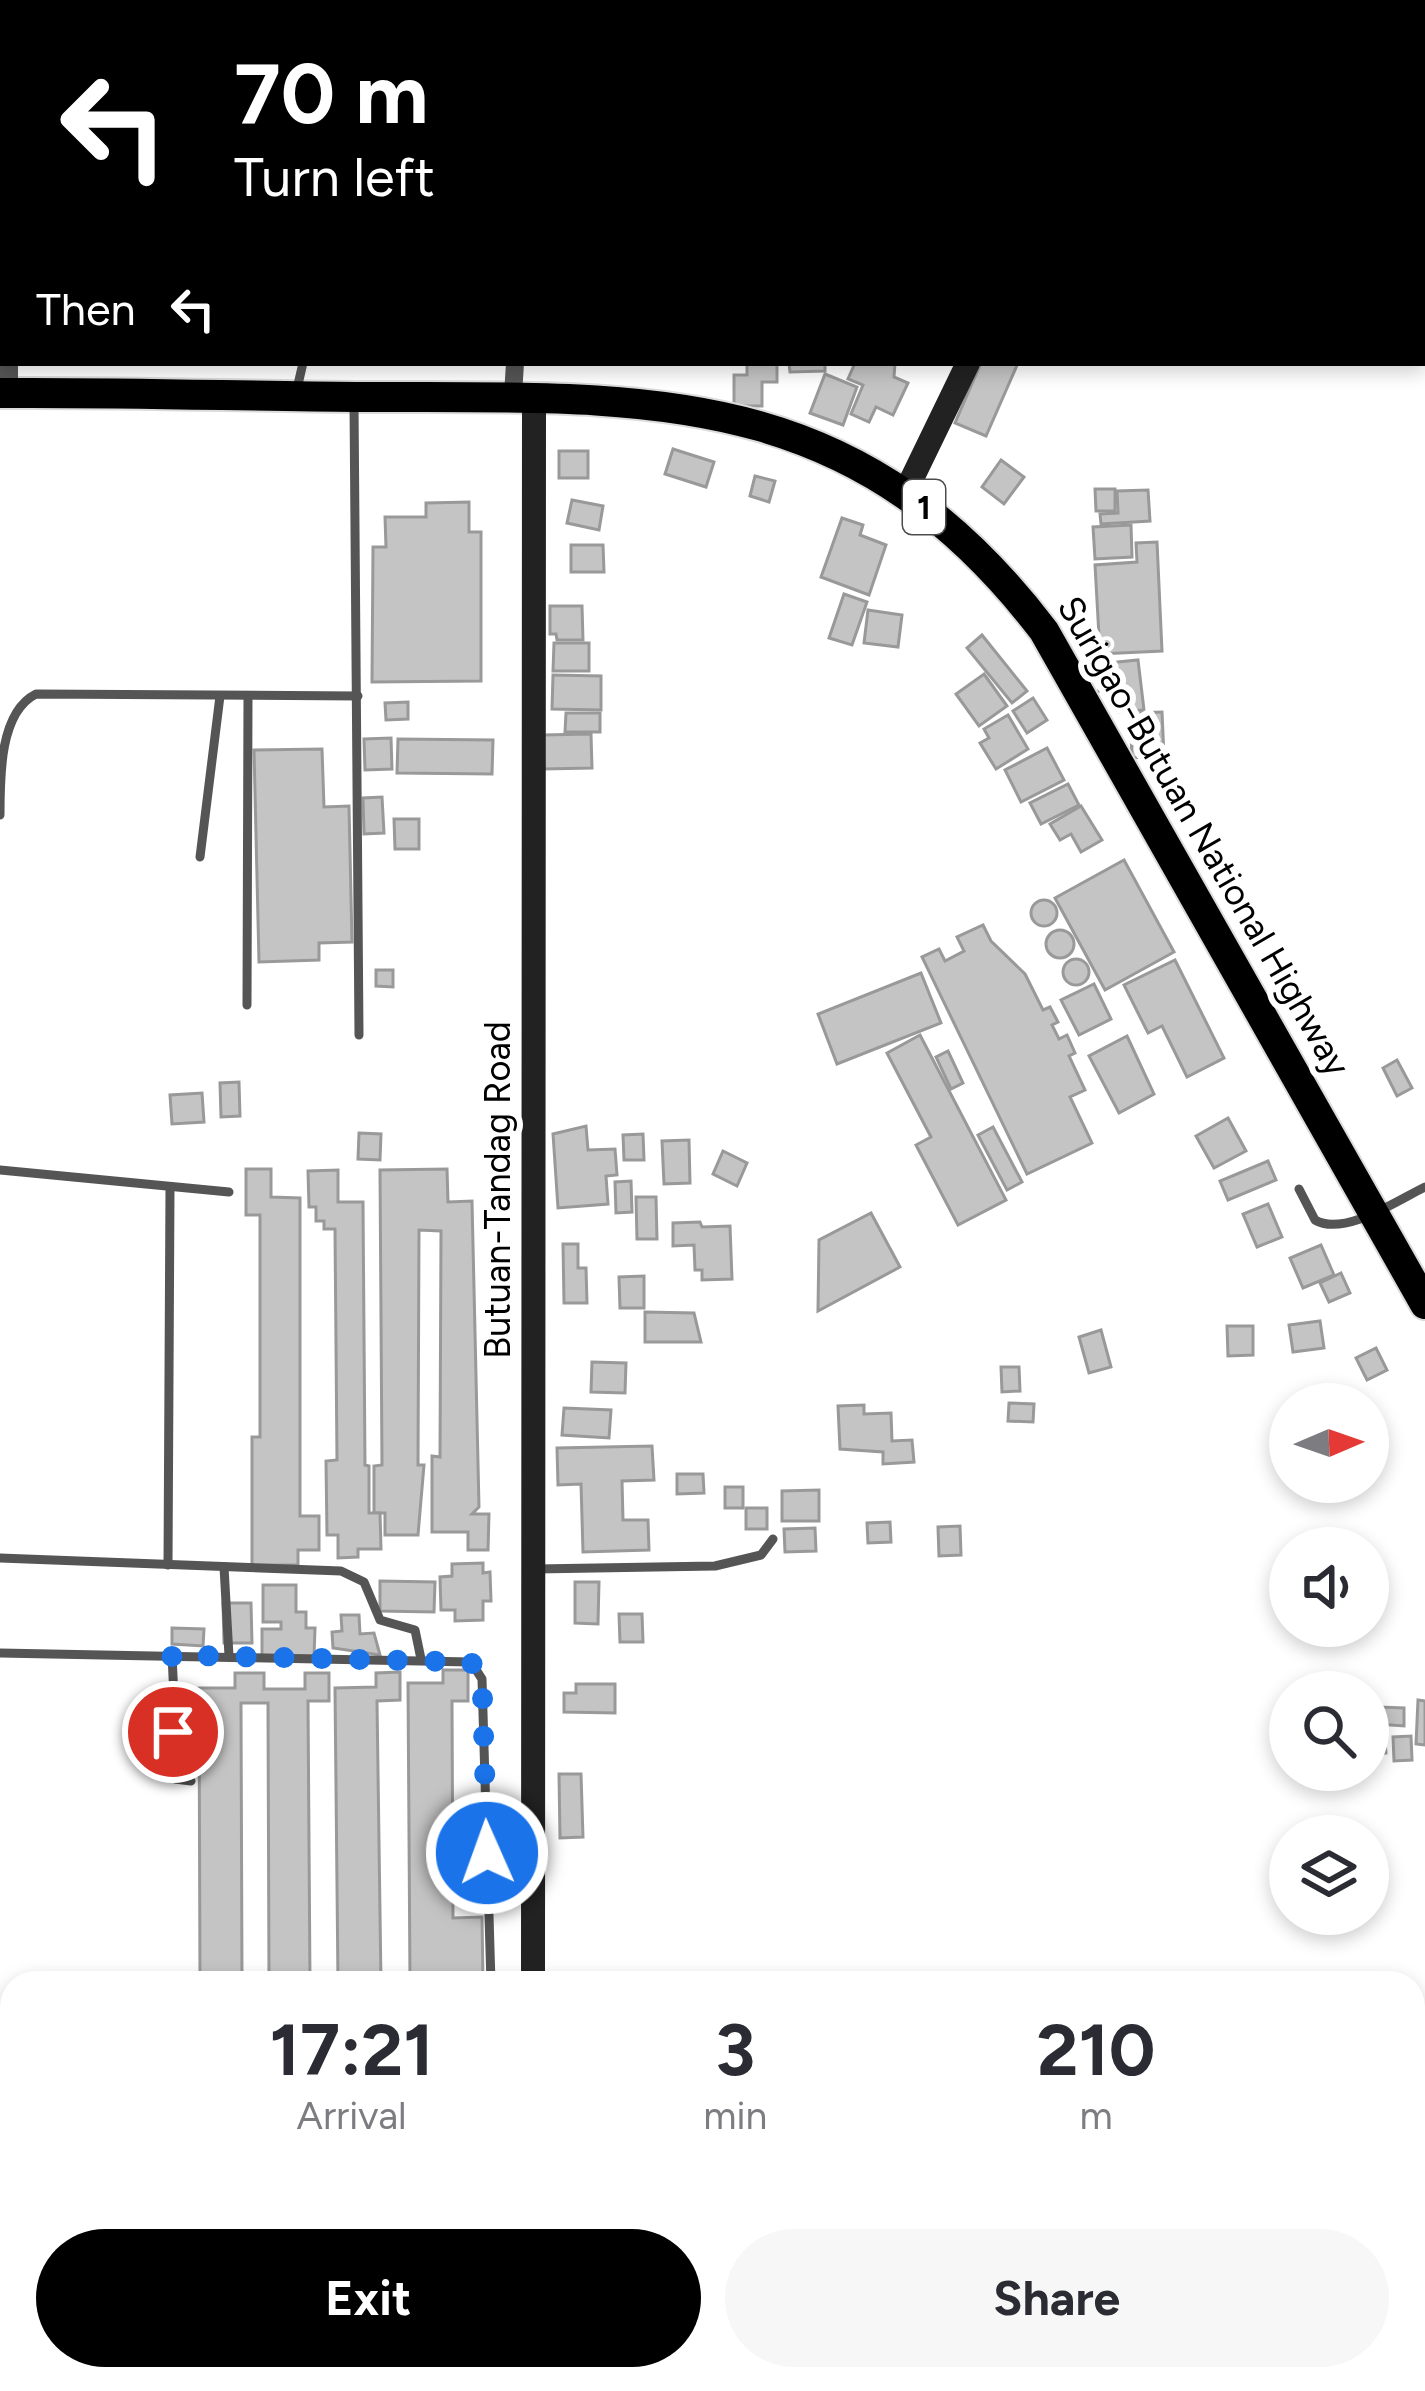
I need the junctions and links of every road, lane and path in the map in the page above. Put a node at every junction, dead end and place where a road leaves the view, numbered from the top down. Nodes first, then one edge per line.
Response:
1 (302, 366) edge
2 (516, 366) edge
3 (967, 366) edge
4 (6, 383) edge
5 (296, 395) junction
6 (524, 396) junction
7 (354, 397) junction
8 (905, 493) junction
9 (220, 696) junction
10 (248, 696) junction
11 (358, 696) junction
12 (0, 815) edge
13 (200, 857) dead end
14 (247, 1005) dead end
15 (359, 1035) dead end
16 (0, 1170) edge
17 (170, 1186) junction
18 (1425, 1187) edge
19 (1299, 1189) dead end
20 (229, 1192) dead end
21 (1375, 1212) junction
22 (1425, 1304) edge
23 (773, 1539) dead end
24 (0, 1558) edge
25 (168, 1565) junction
26 (224, 1567) junction
27 (533, 1569) junction
28 (0, 1653) edge
29 (172, 1655) junction
30 (230, 1656) junction
31 (421, 1659) junction
32 (191, 1780) dead end
33 (491, 1971) edge
34 (533, 1971) edge

1 - 5 lane
2 - 6 street
3 - 8 main road
4 - 5 highway, Surigao-Butuan National Highway / 1
5 - 7 highway, Surigao-Butuan National Highway / 1
6 - 7 highway, Surigao-Butuan National Highway / 1
6 - 8 highway, Surigao-Butuan National Highway / 1
6 - 27 main road, Butuan-Tandag Road
7 - 11 lane
8 - 21 highway, Surigao-Butuan National Highway / 1
9 - 10 lane
9 - 12 lane
9 - 13 lane
10 - 11 lane
10 - 14 lane
11 - 15 lane
16 - 17 lane
17 - 20 lane
17 - 25 lane
18 - 21 lane
19 - 21 lane
21 - 22 highway, Surigao-Butuan National Highway / 1
23 - 27 lane
24 - 25 lane
25 - 26 lane
26 - 30 lane
26 - 31 lane
27 - 34 main road, Butuan-Tandag Road
28 - 29 lane
29 - 30 lane
29 - 32 lane
30 - 31 lane
31 - 33 lane

